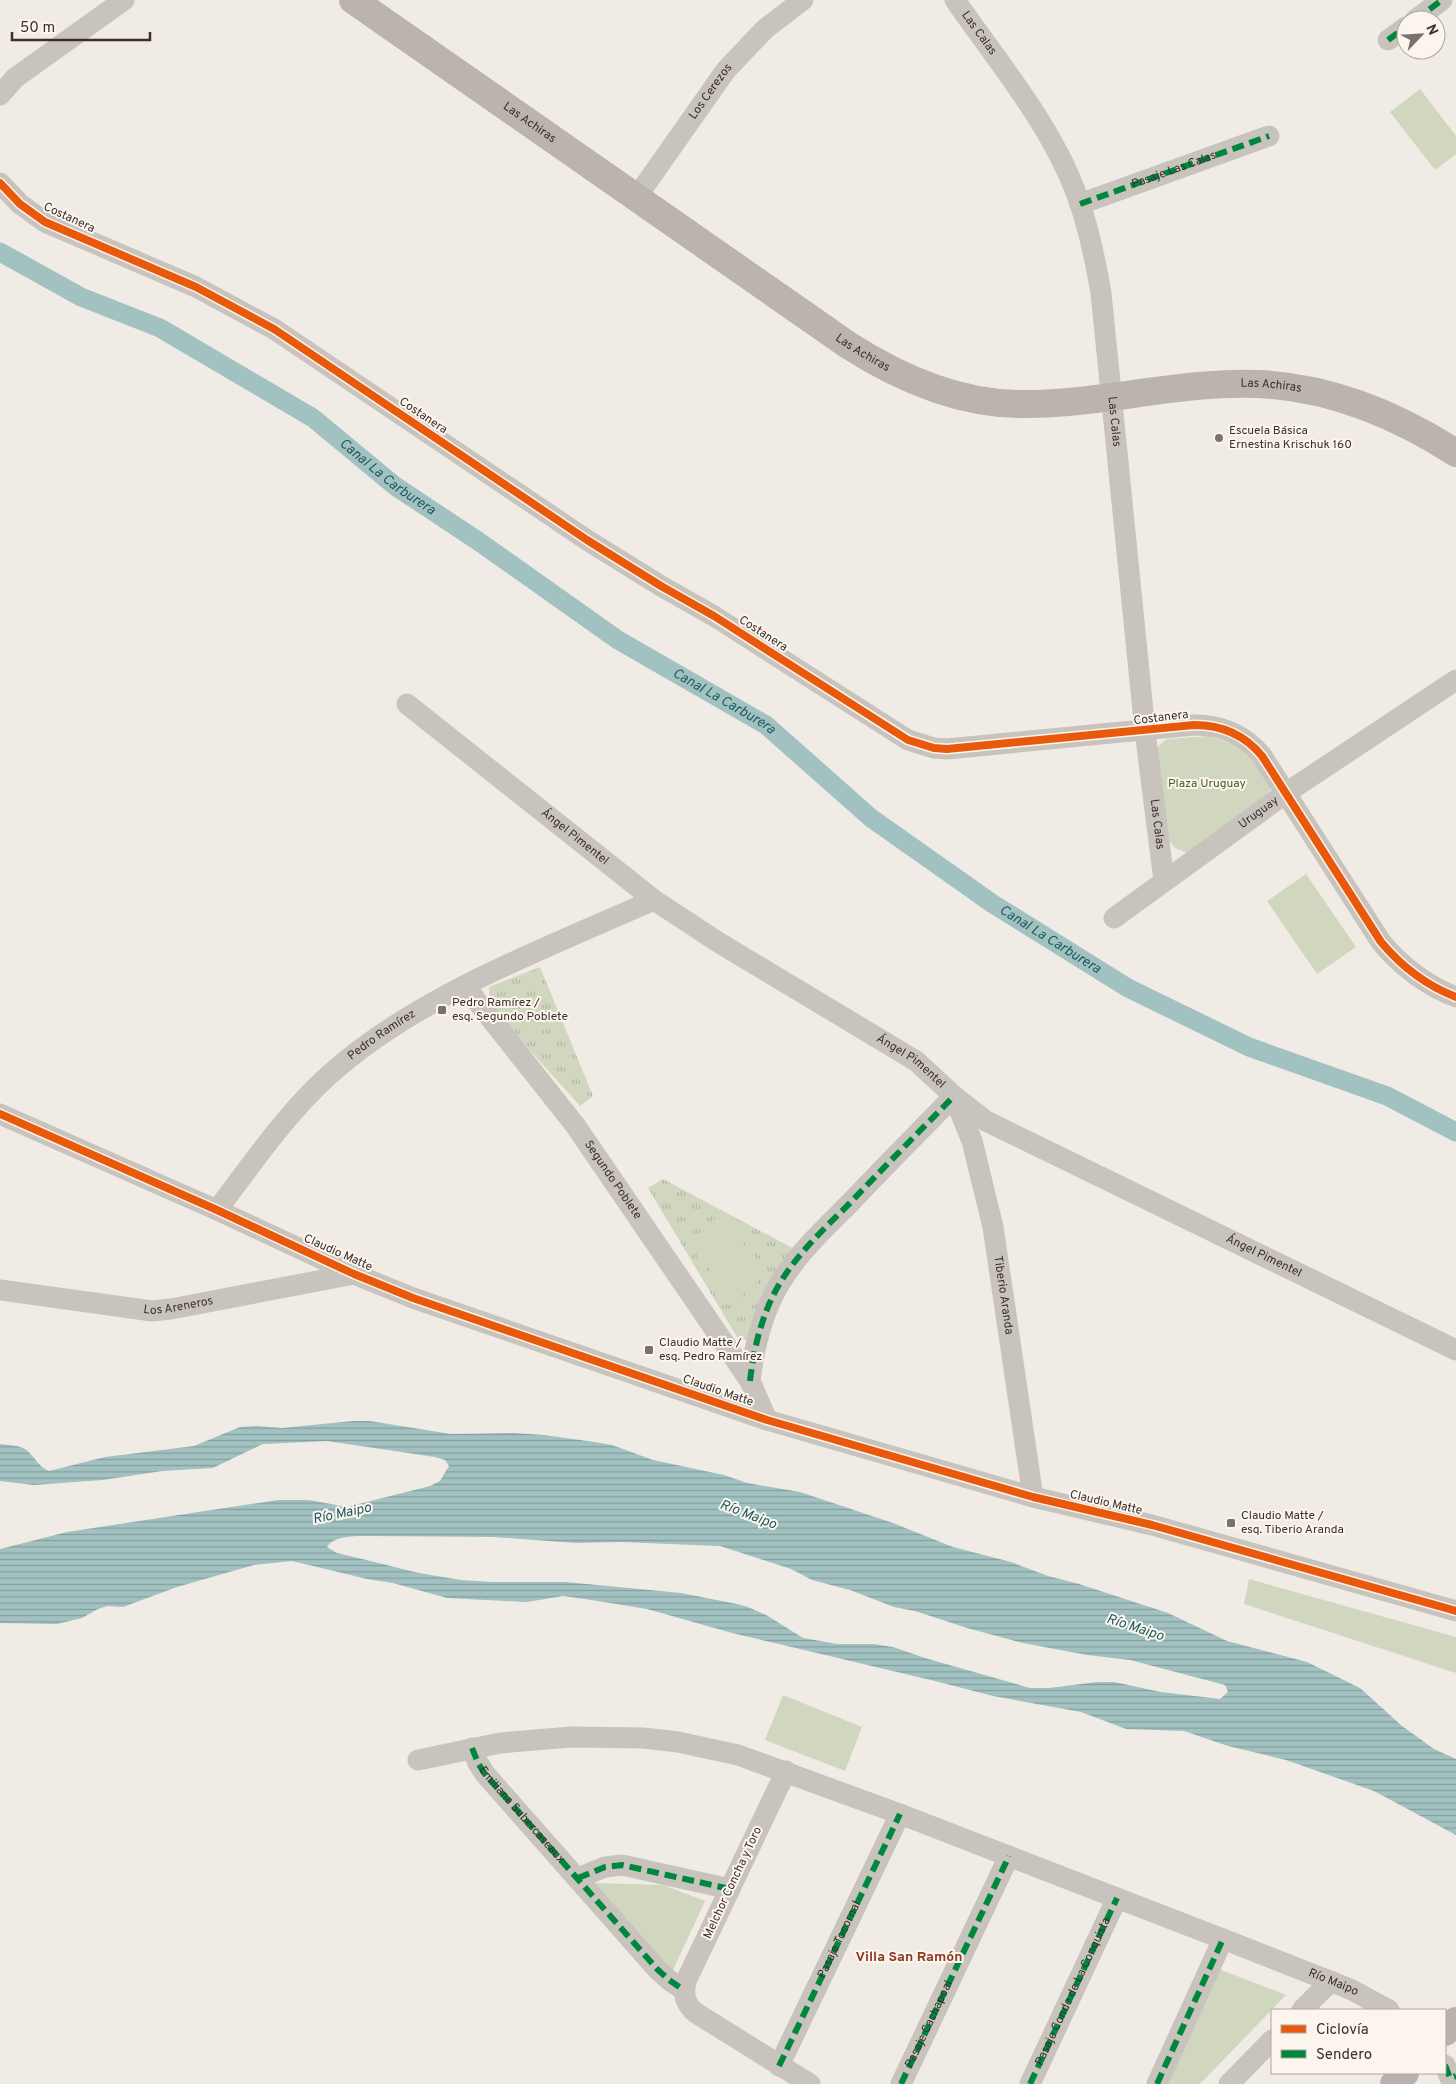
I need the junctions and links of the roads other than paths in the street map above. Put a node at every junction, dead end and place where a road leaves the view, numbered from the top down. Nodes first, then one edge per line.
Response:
1 (124, 0) edge
2 (353, 0) edge
3 (803, 0) edge
4 (955, 0) edge
5 (1442, 0) edge
6 (1429, 10) edge
7 (1396, 34) edge
8 (1388, 40) dead end
9 (0, 94) edge
10 (1269, 136) dead end
11 (0, 183) edge
12 (636, 198) junction
13 (1080, 204) junction
14 (1112, 397) junction
15 (1456, 453) edge
16 (1456, 680) edge
17 (407, 704) dead end
18 (1145, 731) junction
19 (1286, 793) junction
20 (1164, 881) junction
21 (654, 900) junction
22 (1114, 918) dead end
23 (465, 986) junction
24 (1456, 997) edge
25 (954, 1096) junction
26 (0, 1114) edge
27 (216, 1210) junction
28 (354, 1274) junction
29 (0, 1290) edge
30 (1456, 1350) edge
31 (750, 1381) junction
32 (767, 1420) junction
33 (1033, 1497) junction
34 (1456, 1611) edge
35 (472, 1748) junction
36 (418, 1760) dead end
37 (786, 1771) junction
38 (900, 1814) junction
39 (1009, 1856) junction
40 (578, 1878) junction
41 (730, 1889) junction
42 (1117, 1898) junction
43 (1223, 1939) junction
44 (1330, 1982) junction
45 (684, 1993) junction
46 (1303, 2009) edge
47 (1387, 2009) edge
48 (1456, 2021) edge
49 (1446, 2031) edge
50 (1271, 2041) edge
51 (780, 2066) junction
52 (1446, 2068) edge
53 (1404, 2074) edge
54 (1456, 2076) edge
55 (810, 2084) edge
56 (901, 2084) edge
57 (1030, 2084) edge
58 (1157, 2084) edge
59 (1229, 2084) edge
60 (1394, 2084) edge

1 - 9 street
2 - 12 street, Las Achiras
3 - 12 street, Los Cerezos
4 - 13 street, Las Calas
5 - 6 street
7 - 8 street
10 - 13 street, Pasaje Las Calas
11 - 18 street, Costanera
12 - 14 street, Las Achiras
13 - 14 street, Las Calas
14 - 15 street, Las Achiras
14 - 18 street, Las Calas
16 - 19 street, Uruguay
17 - 21 street, Ángel Pimentel
18 - 19 street, Costanera
18 - 20 street, Las Calas
19 - 20 street, Uruguay
19 - 24 street, Costanera
20 - 22 street, Uruguay
21 - 23 street, Pedro Ramírez
21 - 25 street, Ángel Pimentel
23 - 27 street, Pedro Ramírez
23 - 31 street, Segundo Poblete
25 - 30 street, Ángel Pimentel
25 - 31 street
25 - 33 street, Tiberio Aranda
26 - 27 street, Claudio Matte
27 - 28 street, Claudio Matte
28 - 29 street, Los Areneros
28 - 32 street, Claudio Matte
31 - 32 street, Segundo Poblete
32 - 33 street, Claudio Matte
33 - 34 street, Claudio Matte
35 - 36 street, Río Maipo
35 - 37 street, Río Maipo
35 - 40 street, Emiliana Subercaseaux
37 - 38 street, Río Maipo
37 - 41 street, Melchor Concha y Toro
38 - 39 street, Río Maipo
38 - 51 street, Pasaje Tocornal
39 - 42 street, Río Maipo
39 - 56 street, Pasaje Cachapoal
40 - 41 street
40 - 45 street, Emiliana Subercaseaux
41 - 45 street, Melchor Concha y Toro
42 - 43 street, Río Maipo
42 - 57 street, Pasaje Conde de La Conquista
43 - 44 street, Río Maipo
43 - 58 street
44 - 46 street
44 - 47 street, Río Maipo
45 - 51 street, Emiliana Subercaseaux
48 - 49 main road
50 - 59 street
51 - 55 street, Emiliana Subercaseaux
52 - 54 street
53 - 60 main road

